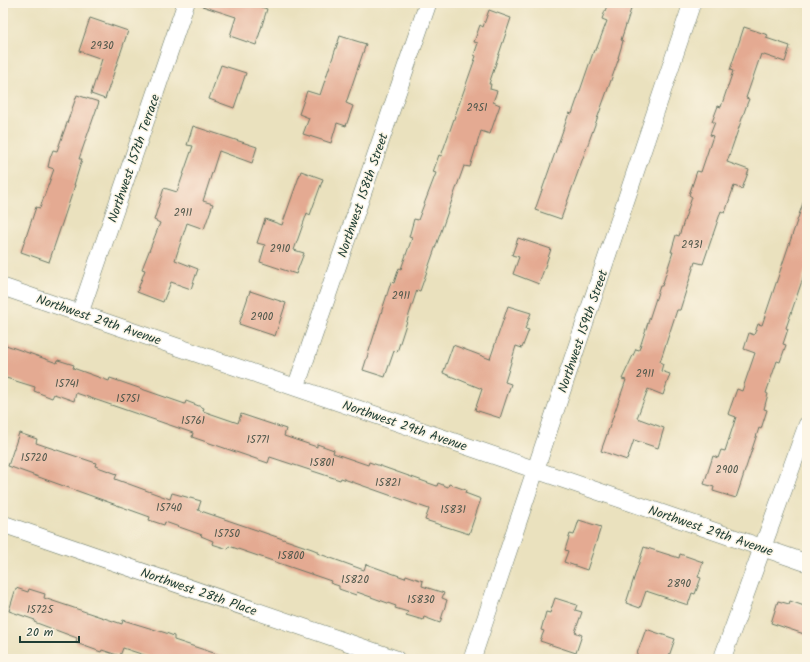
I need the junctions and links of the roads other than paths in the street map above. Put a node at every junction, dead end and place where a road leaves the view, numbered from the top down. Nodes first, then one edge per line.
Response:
1 (186, 3) edge
2 (428, 3) edge
3 (692, 3) edge
4 (3, 287) edge
5 (80, 313) junction
6 (296, 387) junction
7 (807, 425) edge
8 (535, 469) junction
9 (3, 524) edge
10 (763, 548) junction
11 (807, 563) edge
12 (396, 659) edge
13 (472, 659) edge
14 (722, 659) edge

1 - 5 street, Northwest 157th Terrace
2 - 6 street, Northwest 158th Street
3 - 8 street, Northwest 159th Street
4 - 5 street, Northwest 29th Avenue
5 - 6 street, Northwest 29th Avenue
6 - 8 street, Northwest 29th Avenue
7 - 10 street
8 - 10 street, Northwest 29th Avenue
8 - 13 street, Northwest 159th Street
9 - 12 street, Northwest 28th Place
10 - 11 street, Northwest 29th Avenue
10 - 14 street

